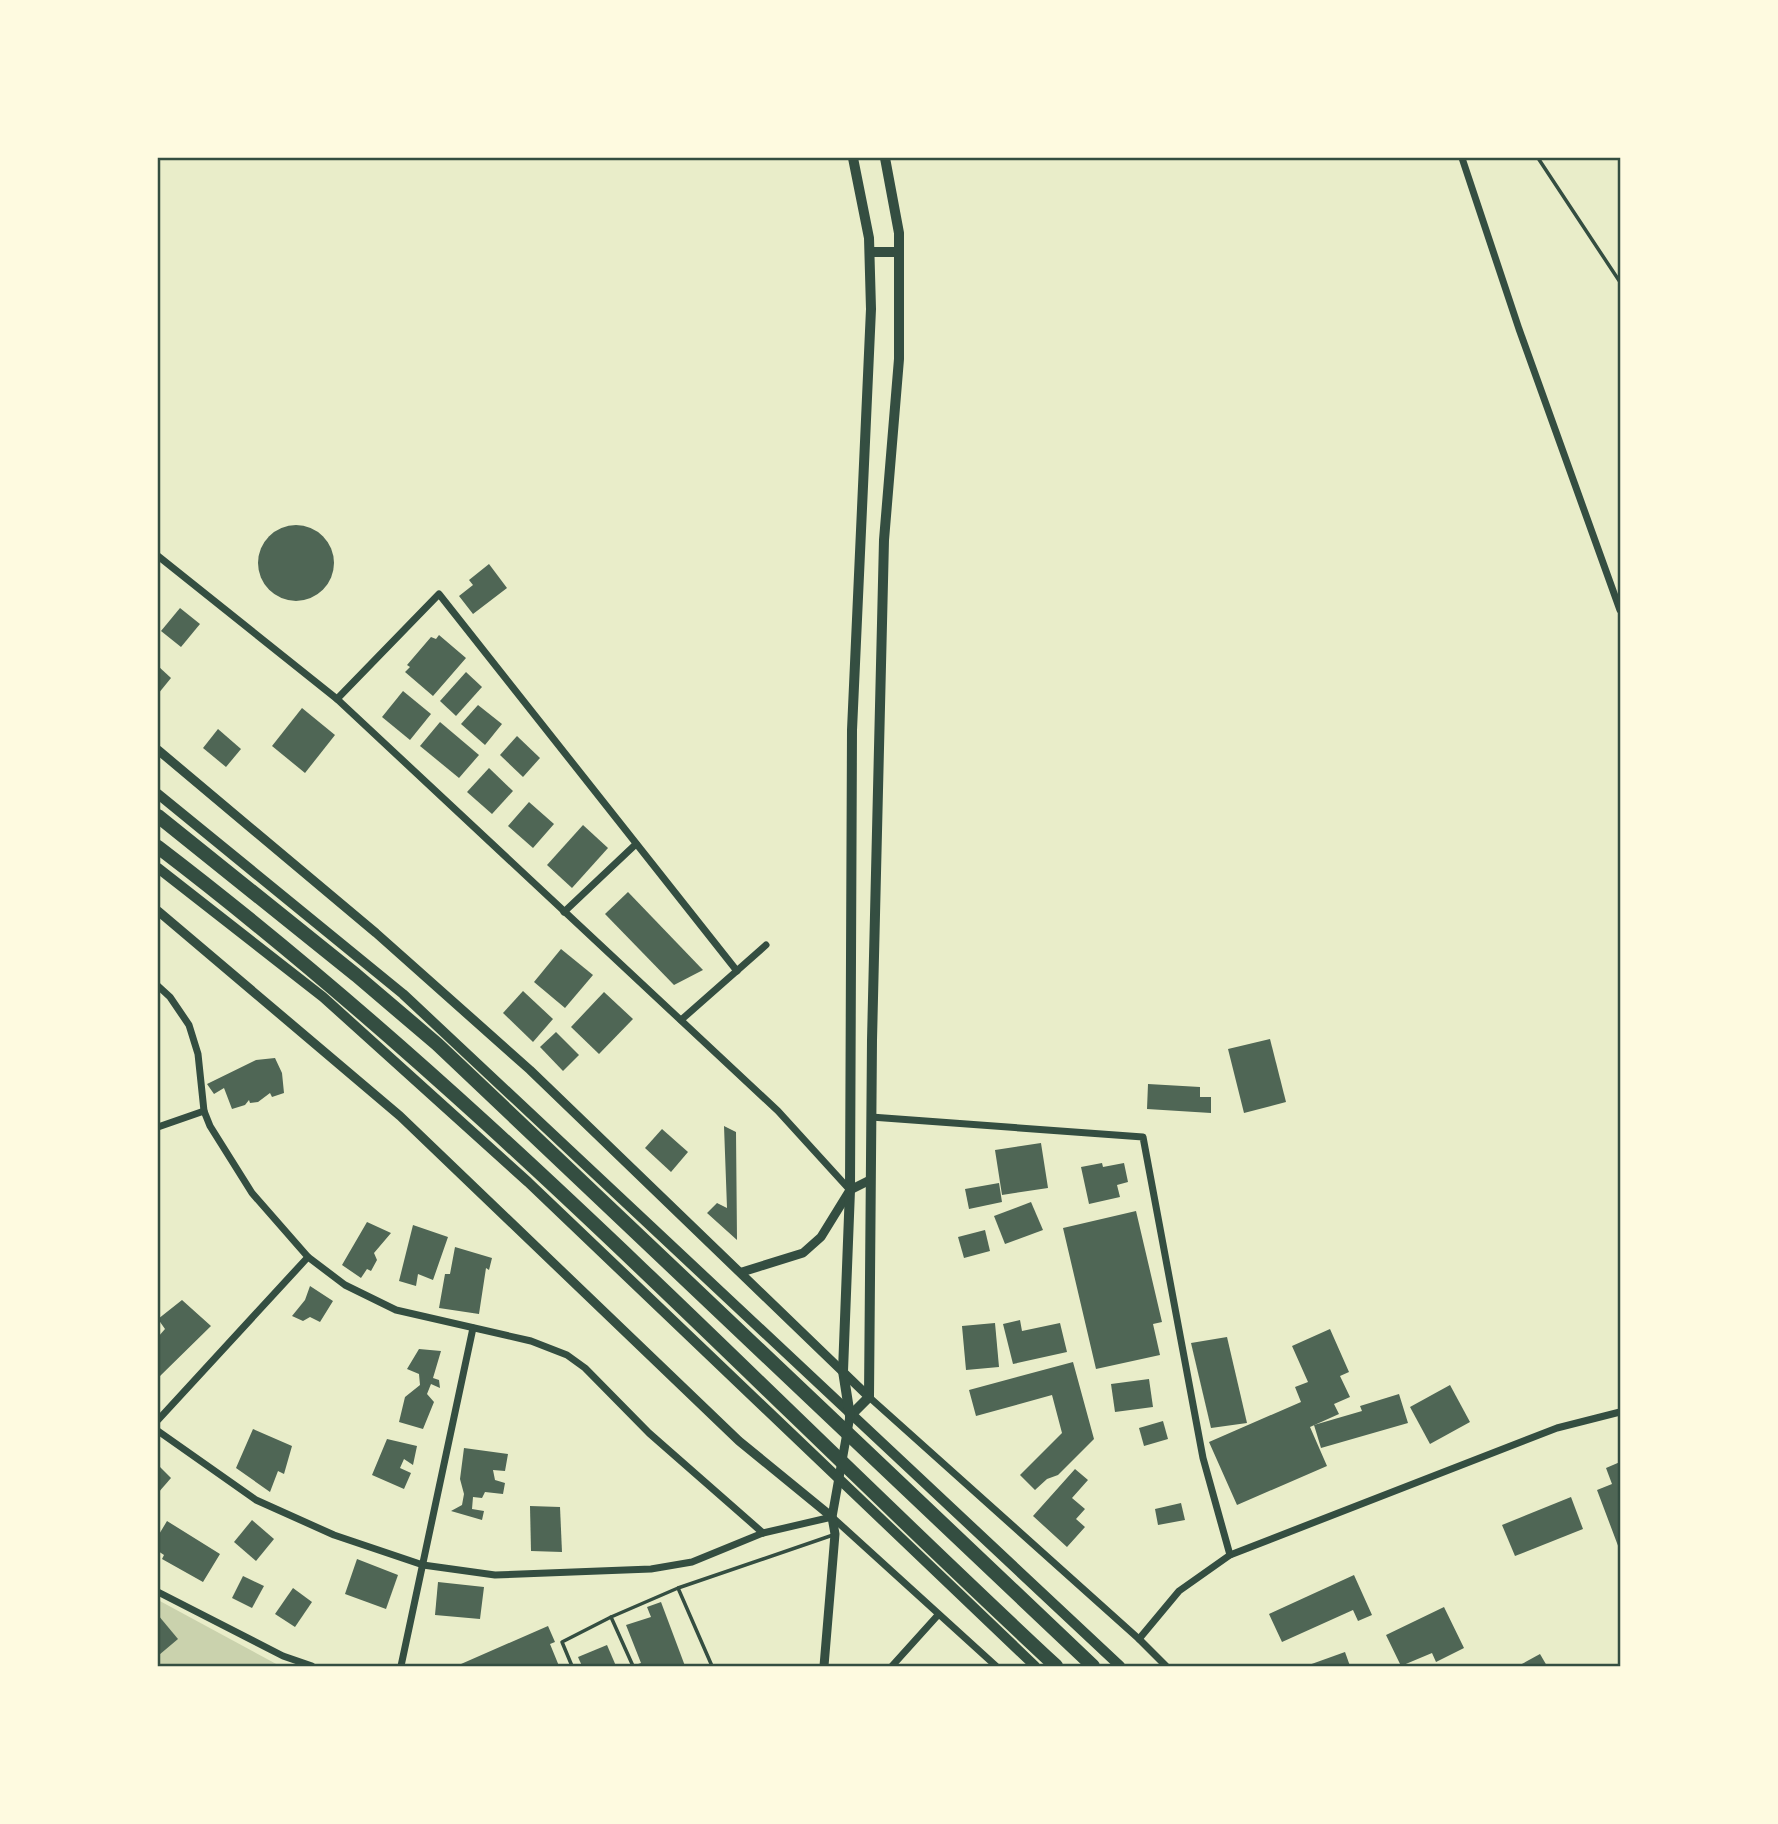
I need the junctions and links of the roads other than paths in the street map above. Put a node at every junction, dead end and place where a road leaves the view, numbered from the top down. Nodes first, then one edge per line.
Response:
1 (853, 158) edge
2 (885, 158) edge
3 (1462, 158) edge
4 (870, 252) junction
5 (899, 252) junction
6 (158, 556) edge
7 (1620, 610) edge
8 (337, 699) junction
9 (158, 750) edge
10 (158, 794) edge
11 (158, 816) edge
12 (636, 844) junction
13 (158, 847) edge
14 (158, 868) edge
15 (158, 911) edge
16 (565, 912) junction
17 (766, 945) dead end
18 (737, 971) junction
19 (158, 986) edge
20 (681, 1020) junction
21 (204, 1111) junction
22 (871, 1117) junction
23 (158, 1127) edge
24 (870, 1180) junction
25 (850, 1189) junction
26 (308, 1257) junction
27 (742, 1272) junction
28 (473, 1328) junction
29 (843, 1371) junction
30 (869, 1397) junction
31 (1620, 1412) edge
32 (850, 1416) junction
33 (158, 1420) edge
34 (158, 1432) edge
35 (840, 1480) junction
36 (832, 1517) junction
37 (763, 1533) junction
38 (835, 1534) junction
39 (1230, 1555) junction
40 (423, 1565) junction
41 (678, 1588) junction
42 (158, 1592) edge
43 (938, 1615) junction
44 (611, 1617) junction
45 (1139, 1639) junction
46 (312, 1667) edge
47 (401, 1667) edge
48 (572, 1667) edge
49 (633, 1667) edge
50 (712, 1667) edge
51 (824, 1667) edge
52 (892, 1667) edge
53 (996, 1667) edge
54 (1035, 1667) edge
55 (1056, 1667) edge
56 (1093, 1667) edge
57 (1120, 1667) edge
58 (1166, 1667) edge

1 - 4 main road
2 - 5 main road
3 - 7 street
4 - 5 main road
4 - 25 main road
5 - 22 main road
6 - 8 street
8 - 12 street
8 - 16 street
9 - 27 street
10 - 32 main road
11 - 56 highway
12 - 16 street
12 - 18 street
13 - 55 highway
14 - 35 main road
15 - 36 street
16 - 20 street
17 - 18 street
18 - 20 street
19 - 21 street
20 - 25 street
21 - 23 street
21 - 26 street
22 - 24 main road
22 - 39 street
24 - 25 street
24 - 30 main road
25 - 27 street
25 - 29 main road
26 - 28 street
26 - 33 street
27 - 29 street
28 - 37 street
28 - 40 street
29 - 30 street
29 - 32 main road
30 - 32 main road
30 - 45 street
31 - 39 street
32 - 35 street
32 - 57 main road
34 - 40 street
35 - 36 street
35 - 54 main road
36 - 37 street
36 - 38 street
36 - 43 street
37 - 40 street
38 - 41 lane
38 - 51 street
39 - 45 street
40 - 47 street
41 - 44 lane
41 - 50 lane
42 - 46 street
43 - 52 street
43 - 53 street
44 - 48 lane
44 - 49 lane
45 - 58 street

